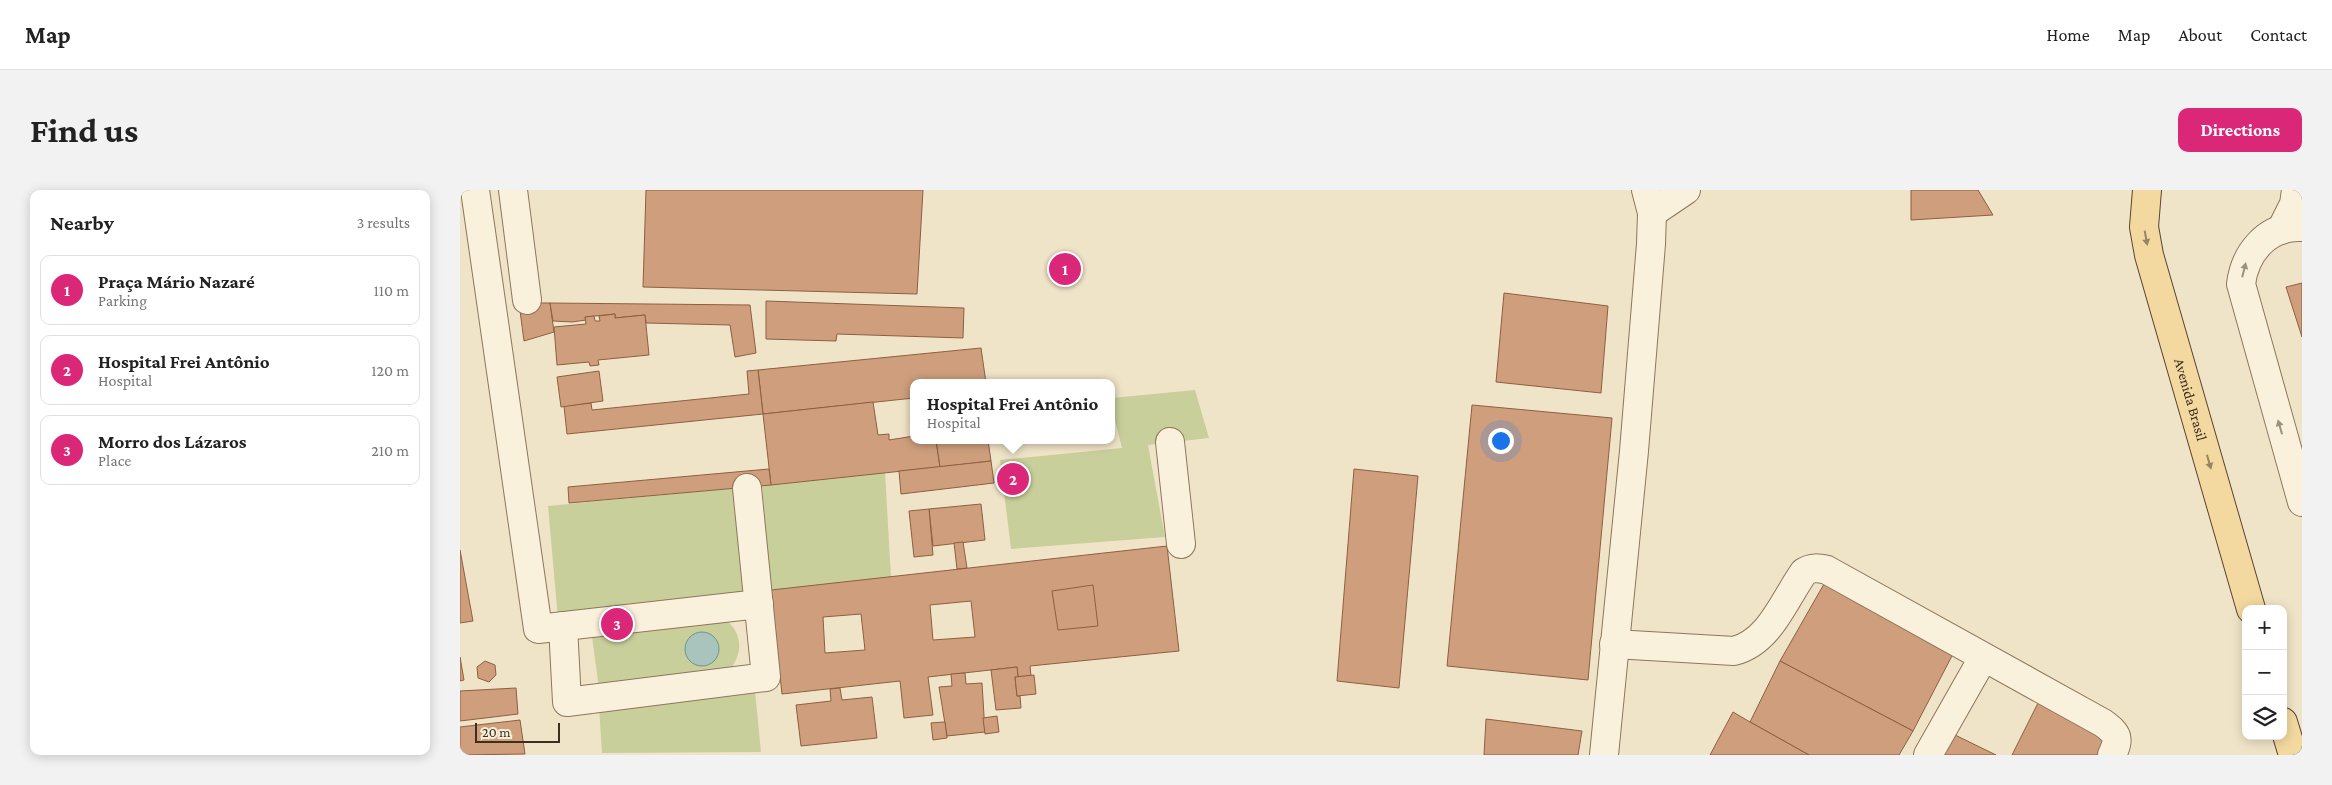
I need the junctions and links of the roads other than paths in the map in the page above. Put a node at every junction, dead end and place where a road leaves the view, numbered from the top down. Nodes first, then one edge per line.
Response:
1 (475, 190) edge
2 (513, 190) edge
3 (1686, 190) edge
4 (2147, 190) edge
5 (2296, 190) edge
6 (1649, 201) edge
7 (2292, 229) edge
8 (527, 300) dead end
9 (1170, 442) dead end
10 (747, 488) dead end
11 (2302, 502) edge
12 (1181, 544) dead end
13 (759, 604) junction
14 (2250, 605) edge
15 (562, 626) junction
16 (1614, 644) junction
17 (1983, 658) junction
18 (2287, 735) edge
19 (1604, 755) edge
20 (1928, 755) edge
21 (2112, 755) edge
22 (2293, 755) edge

1 - 15 street
2 - 8 street
3 - 6 street
4 -> 14 main road, Avenida Brasil
5 - 7 street
6 - 16 street
11 -> 7 street
9 - 12 street
10 - 13 street
13 - 15 street
13 - 15 street
16 - 17 street
16 - 19 street
17 - 20 street
17 - 21 street
18 - 22 main road

